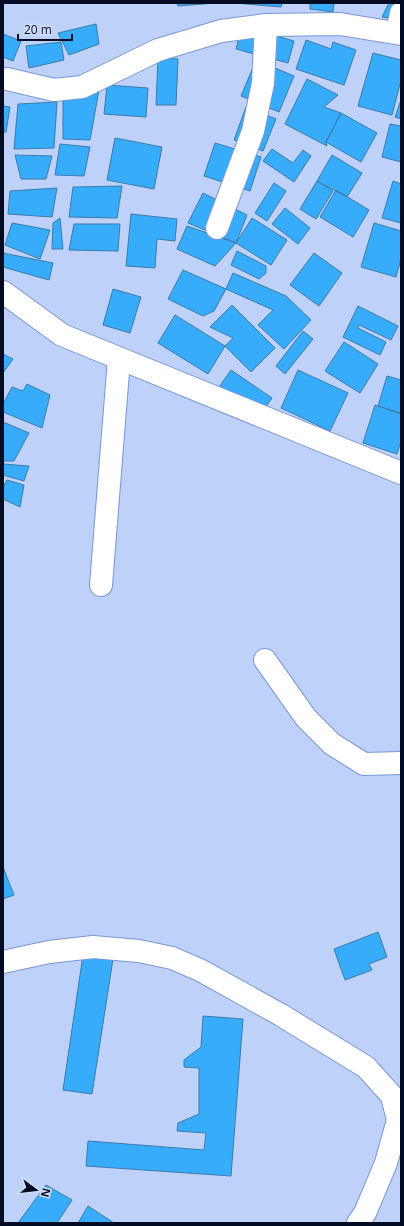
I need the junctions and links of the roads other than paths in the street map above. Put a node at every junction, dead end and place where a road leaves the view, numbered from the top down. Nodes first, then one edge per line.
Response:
1 (266, 25) junction
2 (400, 27) edge
3 (4, 76) edge
4 (218, 228) dead end
5 (3, 292) edge
6 (119, 359) junction
7 (401, 473) edge
8 (101, 585) dead end
9 (265, 660) dead end
10 (401, 763) edge
11 (3, 962) edge
12 (358, 1223) edge

1 - 2 street
1 - 3 street
1 - 4 street
5 - 6 street
6 - 7 street
6 - 8 street
9 - 10 street
11 - 12 street

